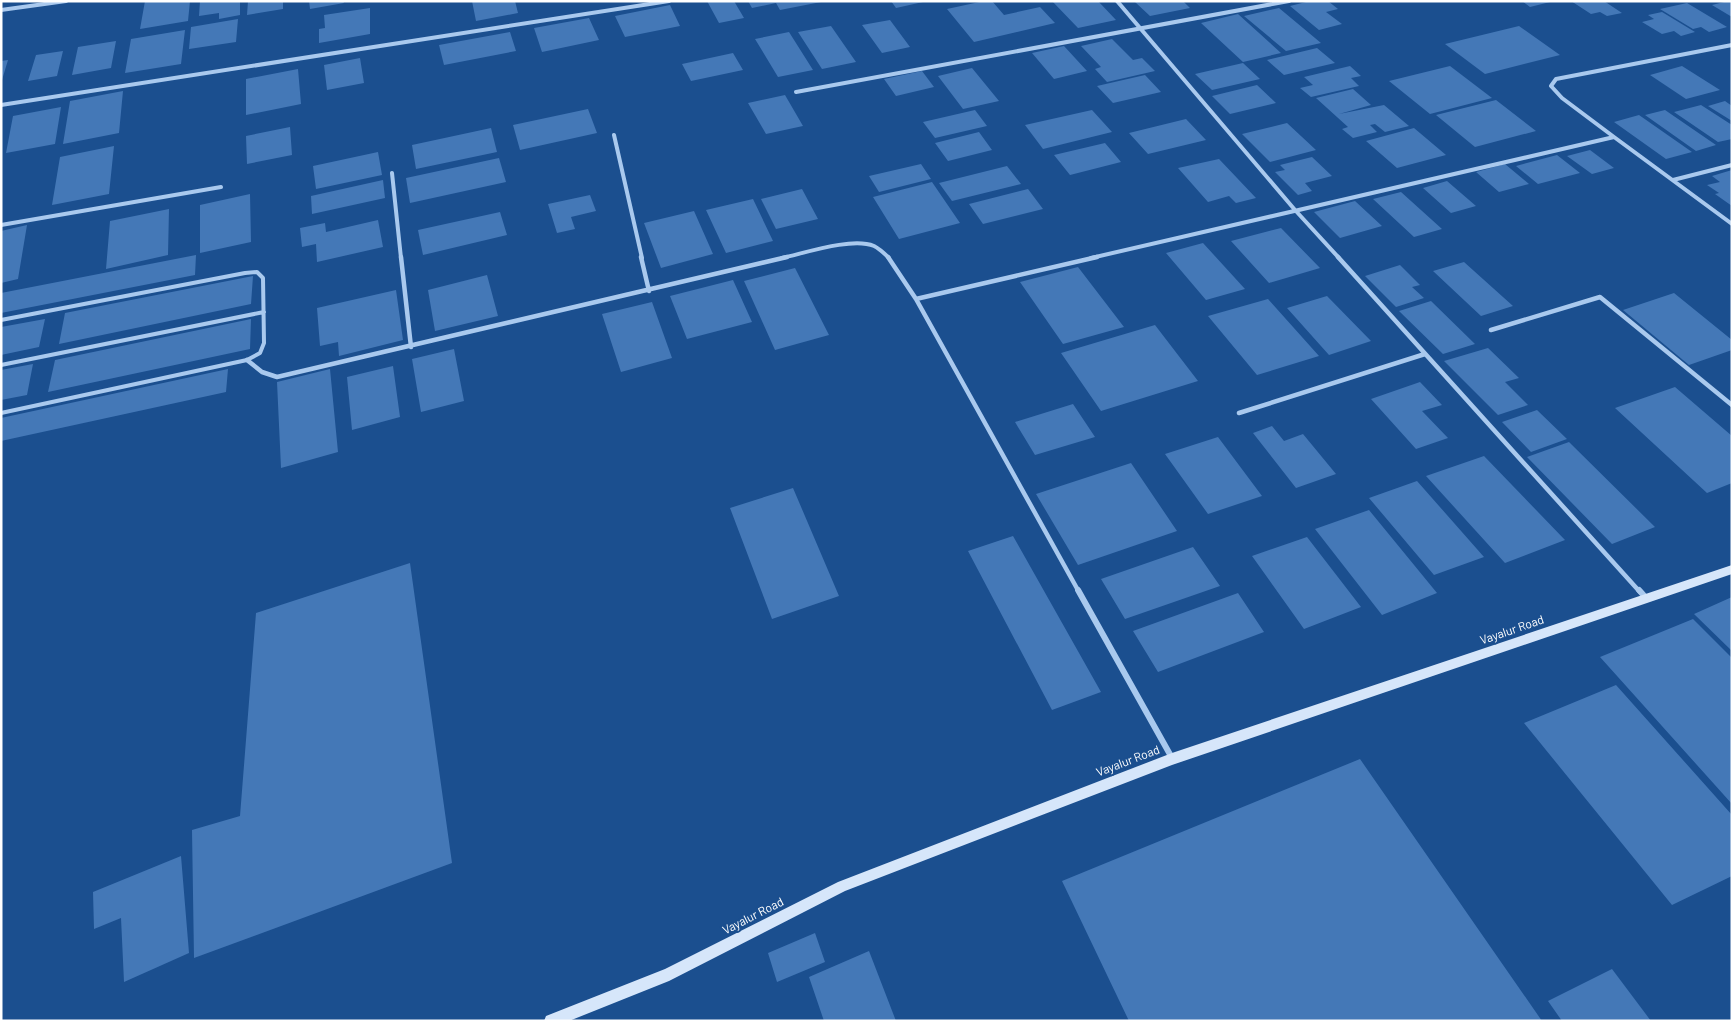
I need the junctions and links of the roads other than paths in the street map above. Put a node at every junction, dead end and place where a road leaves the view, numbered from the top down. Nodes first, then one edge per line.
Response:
1 (66, 1) edge
2 (669, 1) edge
3 (1117, 1) edge
4 (1289, 1) edge
5 (1, 10) edge
6 (1140, 30) junction
7 (1732, 45) edge
8 (796, 92) dead end
9 (1, 105) edge
10 (614, 135) dead end
11 (1614, 137) junction
12 (1732, 165) edge
13 (392, 173) dead end
14 (1673, 180) junction
15 (221, 187) dead end
16 (1294, 210) junction
17 (1732, 224) edge
18 (1, 225) edge
19 (649, 291) junction
20 (916, 299) junction
21 (264, 312) junction
22 (1, 320) edge
23 (1491, 330) dead end
24 (411, 347) junction
25 (1425, 354) junction
26 (246, 360) junction
27 (1, 365) edge
28 (1732, 405) edge
29 (1, 413) edge
30 (1240, 413) dead end
31 (1732, 569) edge
32 (1647, 599) junction
33 (1172, 759) junction
34 (551, 1021) edge

1 - 5 street
2 - 9 street
3 - 6 street
4 - 6 street
6 - 8 street
6 - 16 street
7 - 11 street
10 - 19 street
11 - 14 street
11 - 16 street
12 - 14 street
13 - 24 street
14 - 17 street
15 - 18 street
16 - 20 street
16 - 25 street
19 - 20 street
19 - 24 street
20 - 33 street
21 - 22 lane
21 - 26 lane
21 - 27 lane
23 - 28 street
24 - 26 street
25 - 30 street
25 - 32 street
26 - 29 lane
31 - 32 main road, Vayalur Road
32 - 33 main road, Vayalur Road
33 - 34 main road, Vayalur Road

